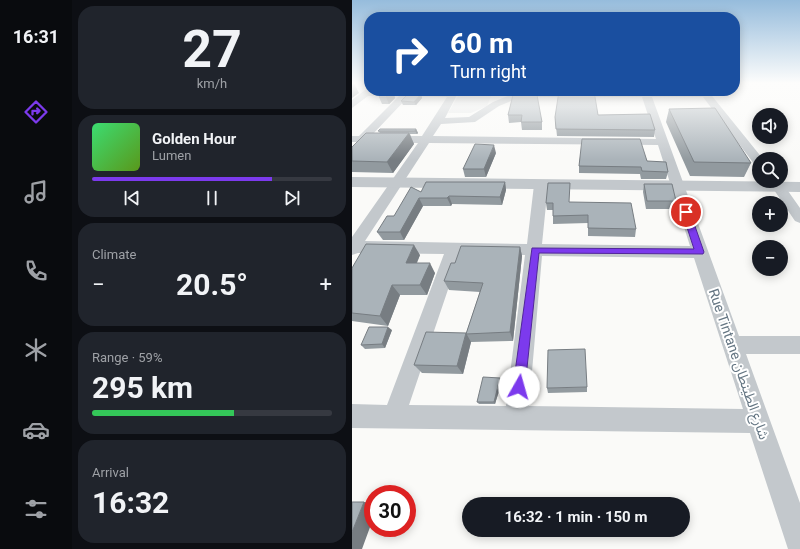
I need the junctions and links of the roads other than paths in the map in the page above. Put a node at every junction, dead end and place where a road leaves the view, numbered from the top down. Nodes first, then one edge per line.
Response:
1 (390, 109) edge
2 (446, 109) edge
3 (489, 109) edge
4 (651, 109) edge
5 (716, 109) edge
6 (438, 122) junction
7 (426, 138) junction
8 (357, 139) edge
9 (662, 142) junction
10 (752, 153) edge
11 (352, 182) edge
12 (396, 183) junction
13 (752, 184) edge
14 (541, 185) junction
15 (677, 186) junction
16 (788, 186) edge
17 (800, 187) edge
18 (779, 188) edge
19 (800, 218) edge
20 (352, 248) edge
21 (454, 248) junction
22 (535, 250) junction
23 (700, 252) junction
24 (734, 345) junction
25 (800, 345) edge
26 (352, 416) edge
27 (394, 416) junction
28 (516, 418) junction
29 (759, 420) junction
30 (800, 542) edge

1 - 8 street
2 - 6 street
3 - 6 street
4 - 9 street, Rue Tintane شارع الطينطان
5 - 10 street
6 - 7 street
7 - 8 street
7 - 9 street
7 - 12 street
9 - 15 street, Rue Tintane شارع الطينطان
11 - 12 street
12 - 14 street
12 - 20 street
13 - 15 street
14 - 15 street
14 - 22 street
15 - 23 street, Rue Tintane شارع الطينطان
16 - 17 street
18 - 19 street
20 - 21 street
21 - 22 street
21 - 27 street
22 - 23 street
22 - 28 street
23 - 24 street, Rue Tintane شارع الطينطان
24 - 25 street
24 - 29 street, Rue Tintane شارع الطينطان
26 - 27 street
27 - 28 street
28 - 29 street
29 - 30 street, Rue Tintane شارع الطينطان

